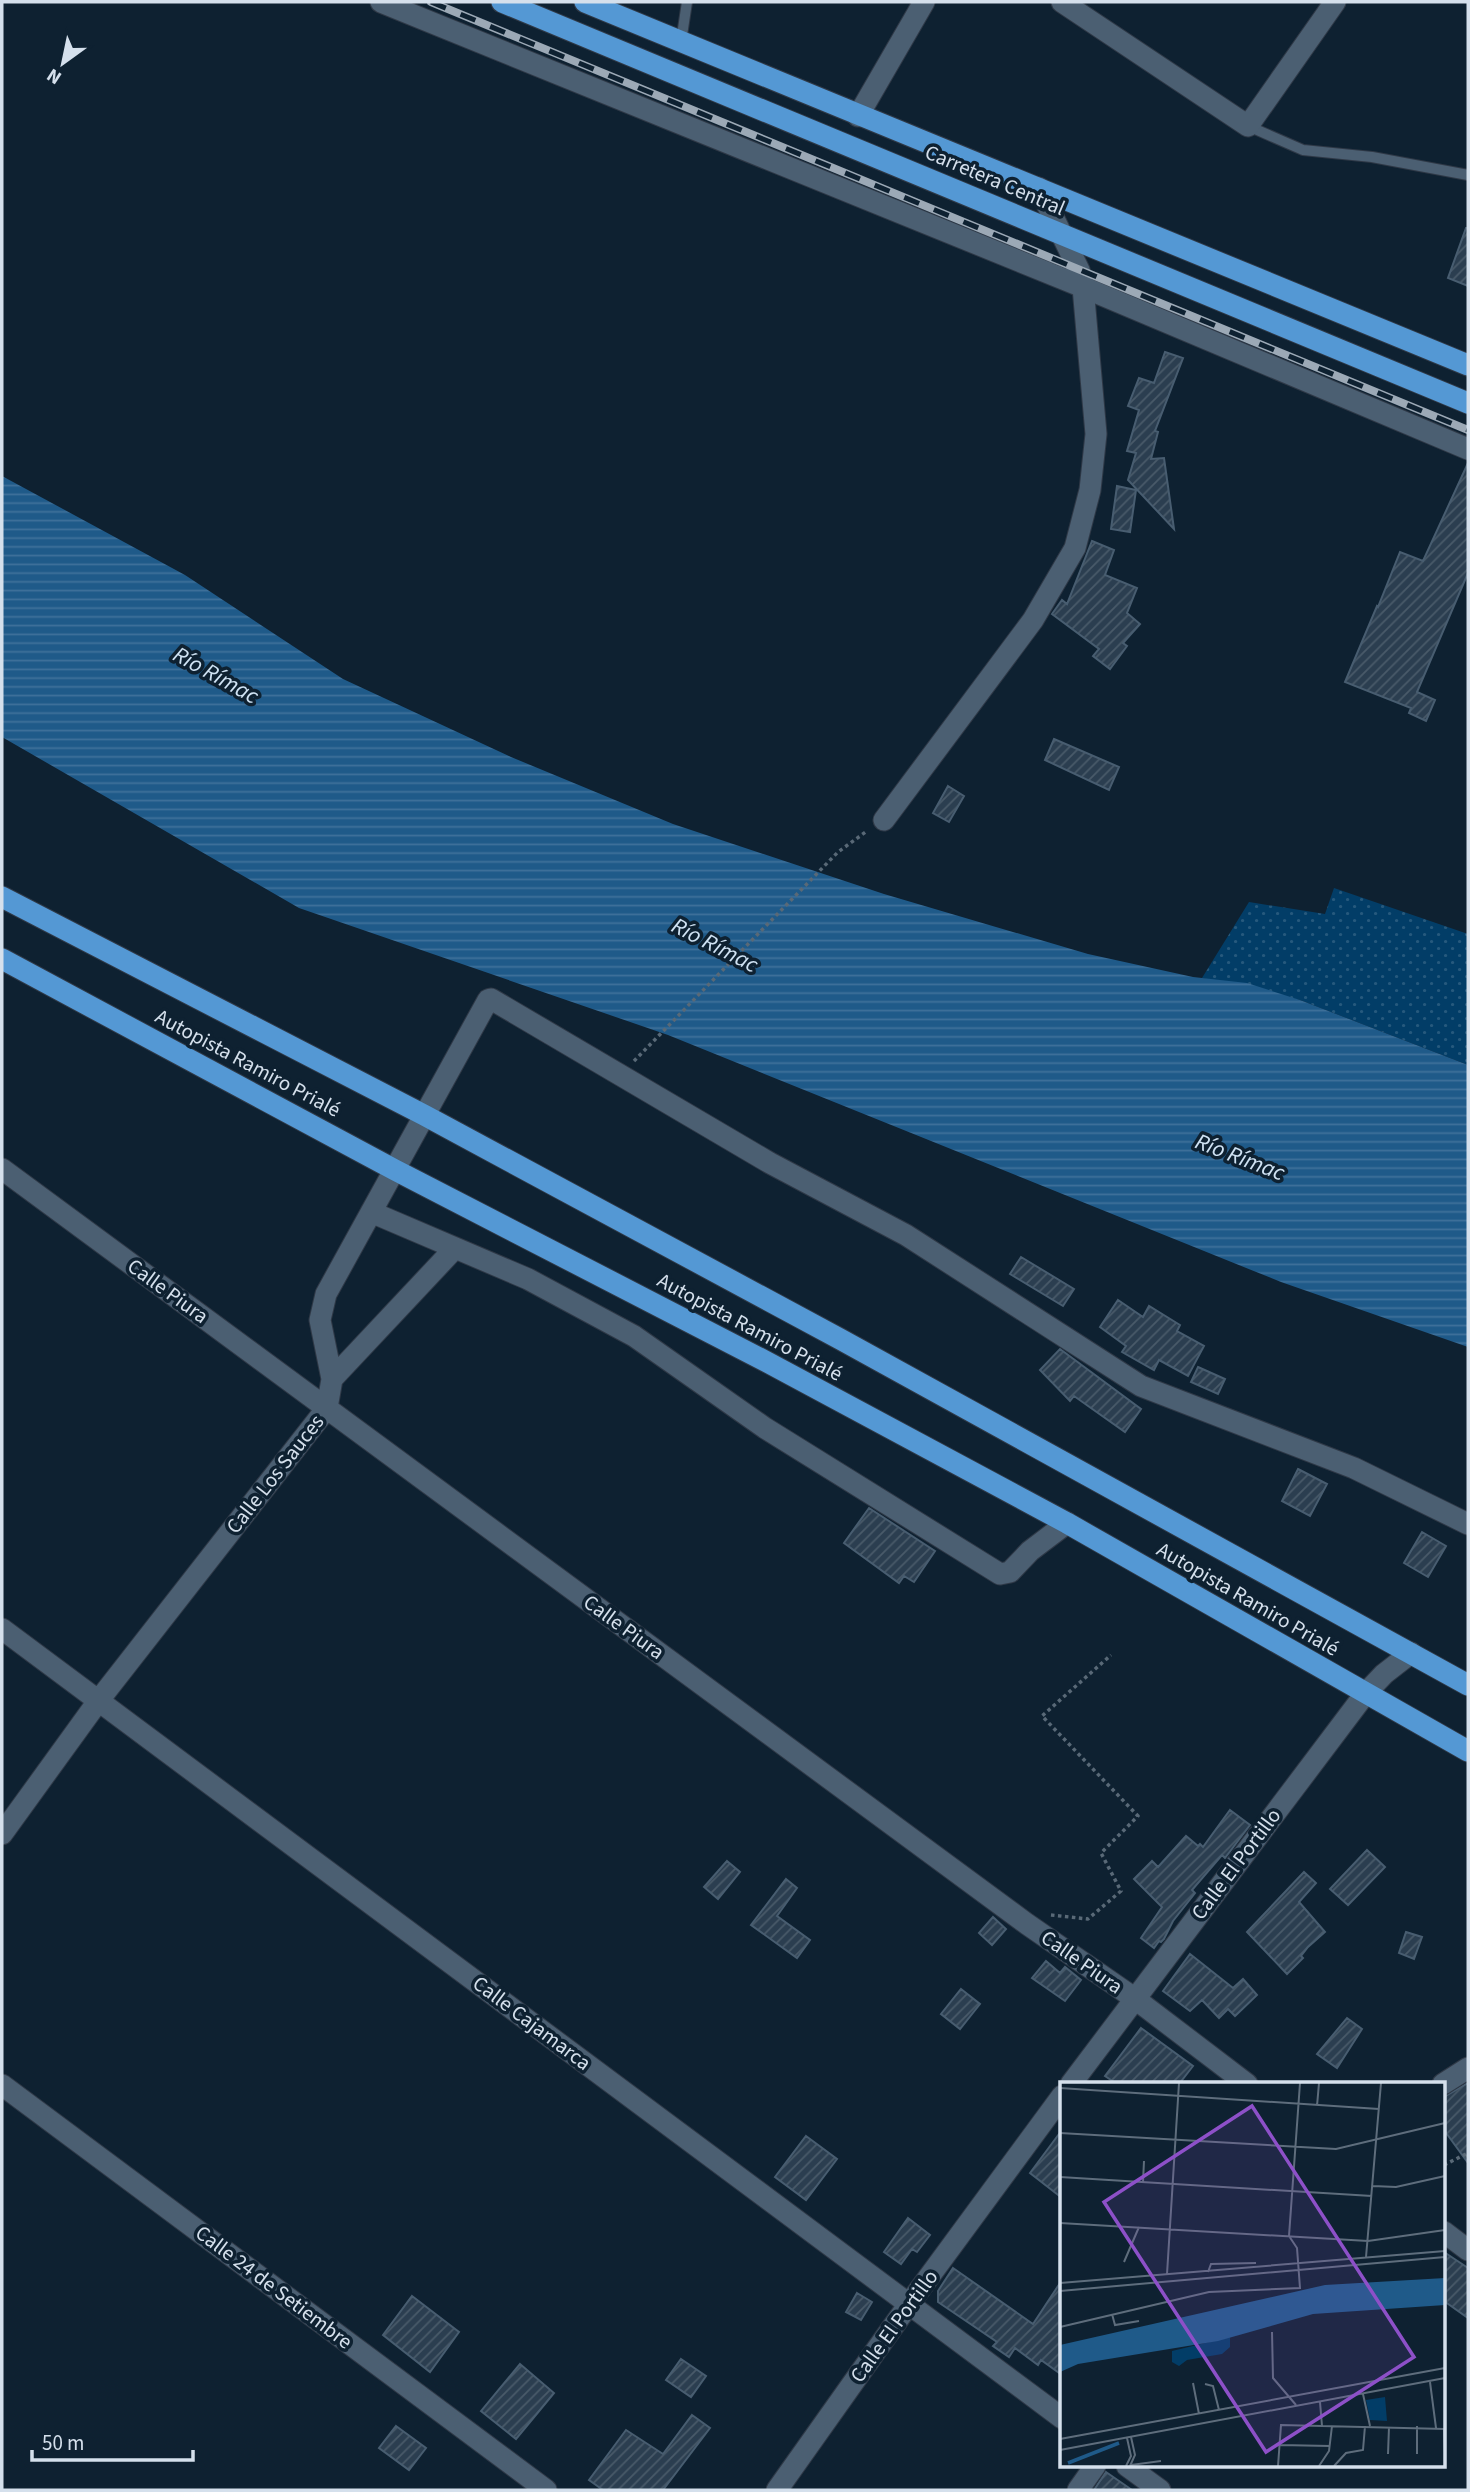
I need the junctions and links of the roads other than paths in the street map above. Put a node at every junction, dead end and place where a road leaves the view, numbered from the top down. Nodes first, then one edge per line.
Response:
1 (381, 2) edge
2 (502, 2) edge
3 (585, 2) edge
4 (687, 2) edge
5 (924, 2) edge
6 (1062, 2) edge
7 (1335, 2) edge
8 (681, 42) junction
9 (859, 116) junction
10 (1248, 126) junction
11 (1468, 174) edge
12 (1040, 188) junction
13 (1060, 235) junction
14 (1083, 286) junction
15 (1468, 365) edge
16 (1468, 403) edge
17 (1468, 449) edge
18 (884, 820) road end
19 (2, 897) edge
20 (2, 959) edge
21 (424, 1115) junction
22 (2, 1169) edge
23 (395, 1170) junction
24 (372, 1212) junction
25 (455, 1248) junction
26 (332, 1379) junction
27 (327, 1408) junction
28 (1067, 1523) junction
29 (1468, 1524) edge
30 (2, 1629) edge
31 (1411, 1653) junction
32 (1468, 1685) edge
33 (1365, 1694) junction
34 (99, 1700) junction
35 (1468, 1751) edge
36 (2, 1834) edge
37 (1134, 1998) junction
38 (1468, 2068) edge
39 (1072, 2082) edge
40 (1244, 2082) edge
41 (1446, 2082) edge
42 (2, 2085) edge
43 (1060, 2099) edge
44 (1446, 2234) edge
45 (1468, 2250) edge
46 (909, 2304) junction
47 (1060, 2417) edge
48 (1094, 2468) edge
49 (1130, 2468) edge
50 (546, 2490) edge
51 (777, 2490) edge
52 (1078, 2490) edge
53 (1160, 2490) edge

1 - 14 street
2 - 13 highway, Carretera Central
3 - 8 highway, Carretera Central
4 - 8 lane
5 - 9 street
6 - 10 street
7 - 10 street
8 - 9 highway, Carretera Central
9 - 12 highway, Carretera Central
10 - 11 lane
12 - 13 street
12 - 15 highway, Carretera Central
13 - 14 street
13 - 16 highway, Carretera Central
14 - 17 street
14 - 18 street
19 - 21 highway, Autopista Ramiro Prialé
20 - 23 highway, Autopista Ramiro Prialé
21 - 23 street, Calle Los Sauces
21 - 29 street, Calle Los Sauces
21 - 31 highway, Autopista Ramiro Prialé
22 - 27 street, Calle Piura
23 - 24 street, Calle Los Sauces
23 - 28 highway, Autopista Ramiro Prialé
24 - 25 street
24 - 26 street, Calle Los Sauces
25 - 26 street
25 - 28 street
26 - 27 street, Calle Los Sauces
27 - 34 street, Calle Los Sauces
27 - 37 street, Calle Piura
28 - 33 highway, Autopista Ramiro Prialé
30 - 34 street, Calle Cajamarca
31 - 32 highway, Autopista Ramiro Prialé
31 - 33 street, Calle El Portillo
33 - 35 highway, Autopista Ramiro Prialé
33 - 37 street, Calle El Portillo
34 - 36 street, Calle Los Sauces
34 - 46 street, Calle Cajamarca
37 - 39 street, Calle El Portillo
37 - 40 street, Calle Piura
38 - 41 street
42 - 50 street, Calle 24 de Setiembre
43 - 46 street, Calle El Portillo
44 - 45 street
46 - 47 street, Calle Cajamarca
46 - 51 street, Calle El Portillo
48 - 52 street
49 - 53 street

